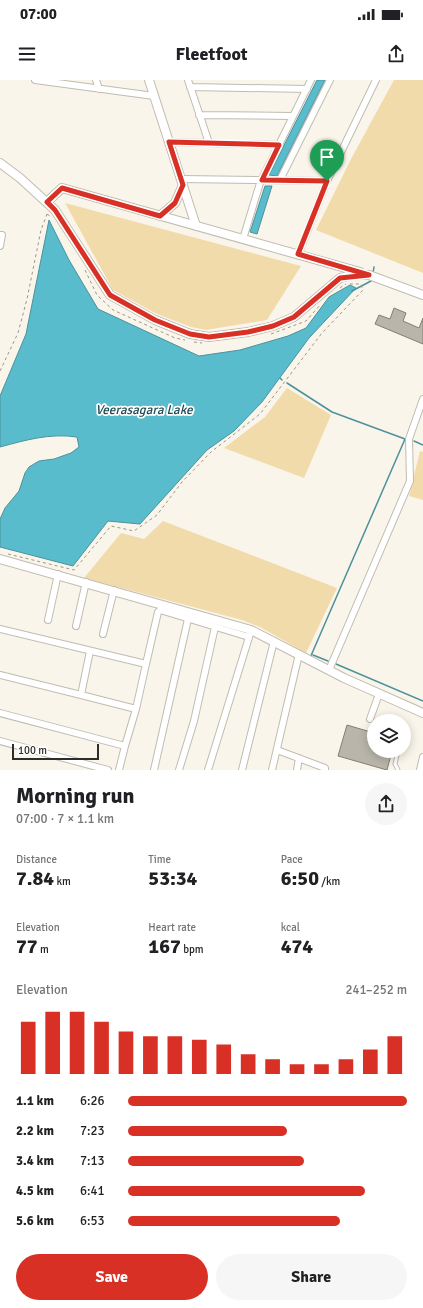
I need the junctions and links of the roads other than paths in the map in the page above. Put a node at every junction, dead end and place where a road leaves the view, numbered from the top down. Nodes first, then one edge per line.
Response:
1 (35, 80) edge
2 (96, 80) edge
3 (148, 80) edge
4 (188, 80) edge
5 (312, 80) edge
6 (330, 80) edge
7 (376, 80) edge
8 (190, 87) junction
9 (99, 89) junction
10 (307, 89) junction
11 (154, 96) junction
12 (199, 115) junction
13 (293, 116) junction
14 (169, 142) junction
15 (209, 144) junction
16 (279, 145) junction
17 (0, 163) edge
18 (264, 180) junction
19 (278, 180) junction
20 (327, 181) junction
21 (182, 182) junction
22 (48, 203) junction
23 (160, 216) junction
24 (196, 226) junction
25 (0, 235) edge
26 (243, 239) junction
27 (0, 246) edge
28 (298, 254) junction
29 (369, 275) junction
30 (423, 295) edge
31 (423, 399) edge
32 (0, 559) edge
33 (58, 574) junction
34 (86, 582) junction
35 (114, 590) junction
36 (188, 619) junction
37 (48, 620) dead end
38 (76, 626) dead end
39 (215, 627) junction
40 (0, 629) edge
41 (250, 633) junction
42 (103, 634) dead end
43 (274, 641) junction
44 (90, 651) junction
45 (299, 654) junction
46 (146, 664) junction
47 (329, 670) junction
48 (0, 675) edge
49 (380, 694) junction
50 (81, 695) junction
51 (136, 709) junction
52 (0, 713) edge
53 (423, 713) edge
54 (372, 714) edge
55 (0, 742) edge
56 (125, 746) junction
57 (277, 750) junction
58 (423, 757) edge
59 (299, 758) junction
60 (396, 758) edge
61 (108, 770) edge
62 (118, 770) edge
63 (154, 770) edge
64 (179, 770) edge
65 (208, 770) edge
66 (242, 770) edge
67 (272, 770) edge
68 (296, 770) edge
69 (325, 770) edge
70 (398, 770) edge
71 (420, 770) edge

1 - 9 street
2 - 9 street
3 - 11 street
4 - 8 street
5 - 10 street
6 - 19 street
7 - 20 street
8 - 10 street
8 - 12 street
9 - 11 street
10 - 13 street
11 - 14 street
12 - 13 street
12 - 15 street
13 - 16 street
14 - 15 street
14 - 21 street
15 - 16 street
16 - 18 street
17 - 22 street
18 - 19 street
18 - 21 street
18 - 26 street
19 - 20 street
20 - 28 street
21 - 23 street
21 - 24 street
22 - 23 street
22 - 29 street
23 - 24 street
24 - 26 street
25 - 27 street
26 - 28 street
28 - 29 street
29 - 30 street
31 - 47 street
32 - 33 street
33 - 34 street
33 - 37 street
34 - 35 street
34 - 38 street
35 - 41 street
35 - 42 street
36 - 39 street
36 - 46 street
36 - 63 street
39 - 41 street
39 - 64 street
40 - 44 street
41 - 43 street
41 - 65 street
43 - 45 street
43 - 66 street
44 - 46 street
44 - 50 street
45 - 47 street
45 - 57 street
46 - 51 street
47 - 49 street
48 - 50 street
49 - 53 street
49 - 54 street
50 - 51 street
51 - 56 street
52 - 56 street
55 - 61 street
56 - 62 street
57 - 59 street
57 - 67 street
58 - 71 street
59 - 68 street
59 - 69 street
60 - 70 lane

